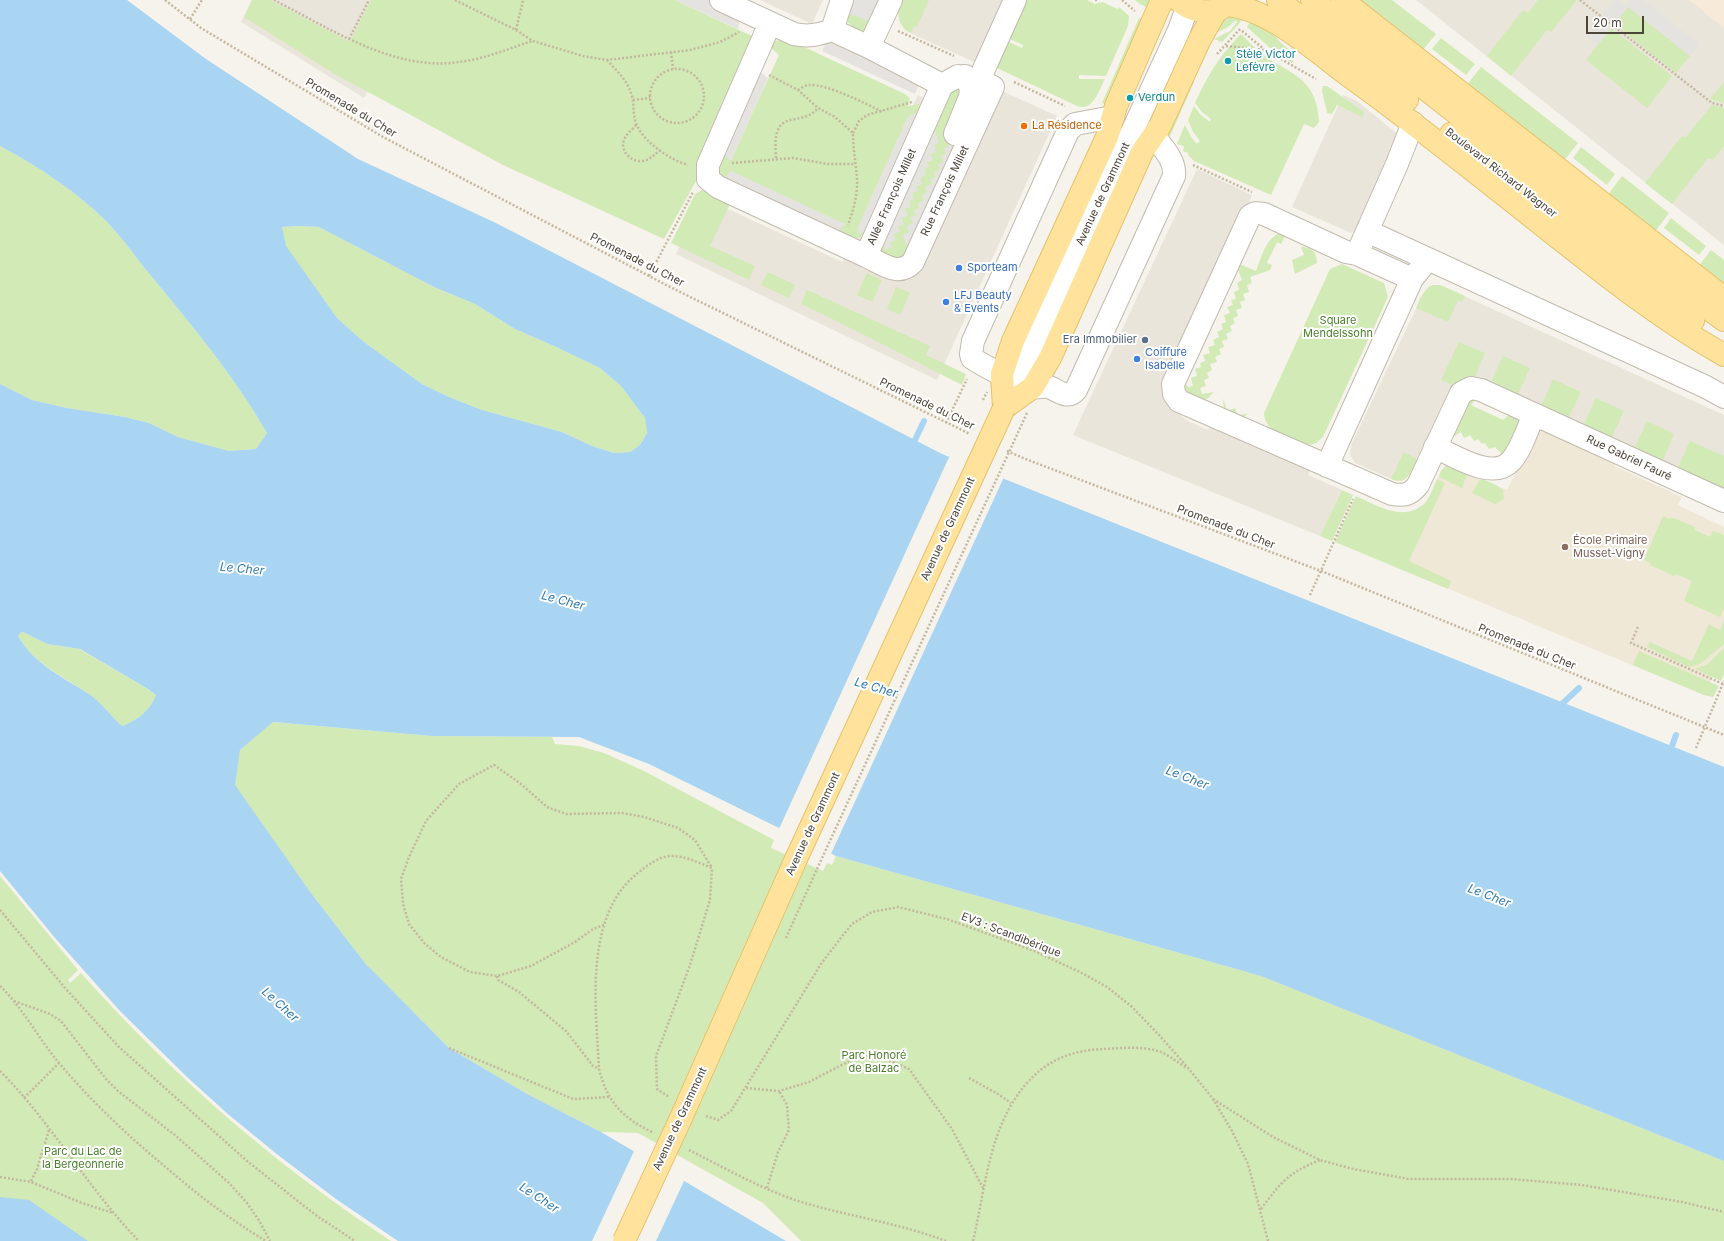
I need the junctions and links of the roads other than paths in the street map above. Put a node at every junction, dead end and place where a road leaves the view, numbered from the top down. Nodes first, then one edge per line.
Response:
1 (721, 0) edge
2 (842, 0) edge
3 (891, 0) edge
4 (1015, 0) edge
5 (1162, 0) edge
6 (1278, 0) edge
7 (1312, 0) edge
8 (1342, 0) edge
9 (1187, 2) edge
10 (1225, 5) edge
11 (770, 23) junction
12 (832, 30) junction
13 (869, 47) junction
14 (976, 75) junction
15 (938, 93) junction
16 (1113, 117) junction
17 (1413, 123) junction
18 (955, 134) dead end
19 (1154, 136) junction
20 (1367, 231) junction
21 (1357, 254) junction
22 (866, 256) junction
23 (1428, 259) junction
24 (1412, 279) junction
25 (1724, 298) edge
26 (1724, 320) edge
27 (1724, 345) edge
28 (1724, 355) edge
29 (1017, 381) junction
30 (1724, 397) edge
31 (1004, 408) junction
32 (1534, 414) junction
33 (1435, 447) junction
34 (1327, 466) junction
35 (1724, 501) edge
36 (624, 1241) edge

1 - 11 street
2 - 12 street
3 - 13 street
4 - 14 street
5 - 16 main road, Avenue de Grammont
6 - 27 main road, Boulevard Richard Wagner
7 - 26 main road, Boulevard Richard Wagner
8 - 25 main road
9 - 10 main road
9 - 29 street, Avenue de Grammont
10 - 17 main road
10 - 19 main road, Avenue de Grammont
11 - 12 street
11 - 22 street, Allée François Millet
12 - 13 street
13 - 15 street
14 - 15 street
14 - 18 street
14 - 22 street, Rue François Millet
15 - 22 street, Allée François Millet
16 - 29 main road, Avenue de Grammont
16 - 29 street
17 - 20 street
17 - 28 main road
19 - 29 main road, Avenue de Grammont
19 - 29 street
20 - 21 street
20 - 23 street
21 - 24 street
21 - 34 street
23 - 24 street
23 - 30 street
24 - 34 street
29 - 31 main road, Avenue de Grammont
29 - 31 main road, Avenue de Grammont
31 - 36 main road, Avenue de Grammont, bridge
32 - 33 street
32 - 33 street, Rue Gabriel Fauré
32 - 35 street, Rue Gabriel Fauré
33 - 34 street, Rue Gabriel Fauré

